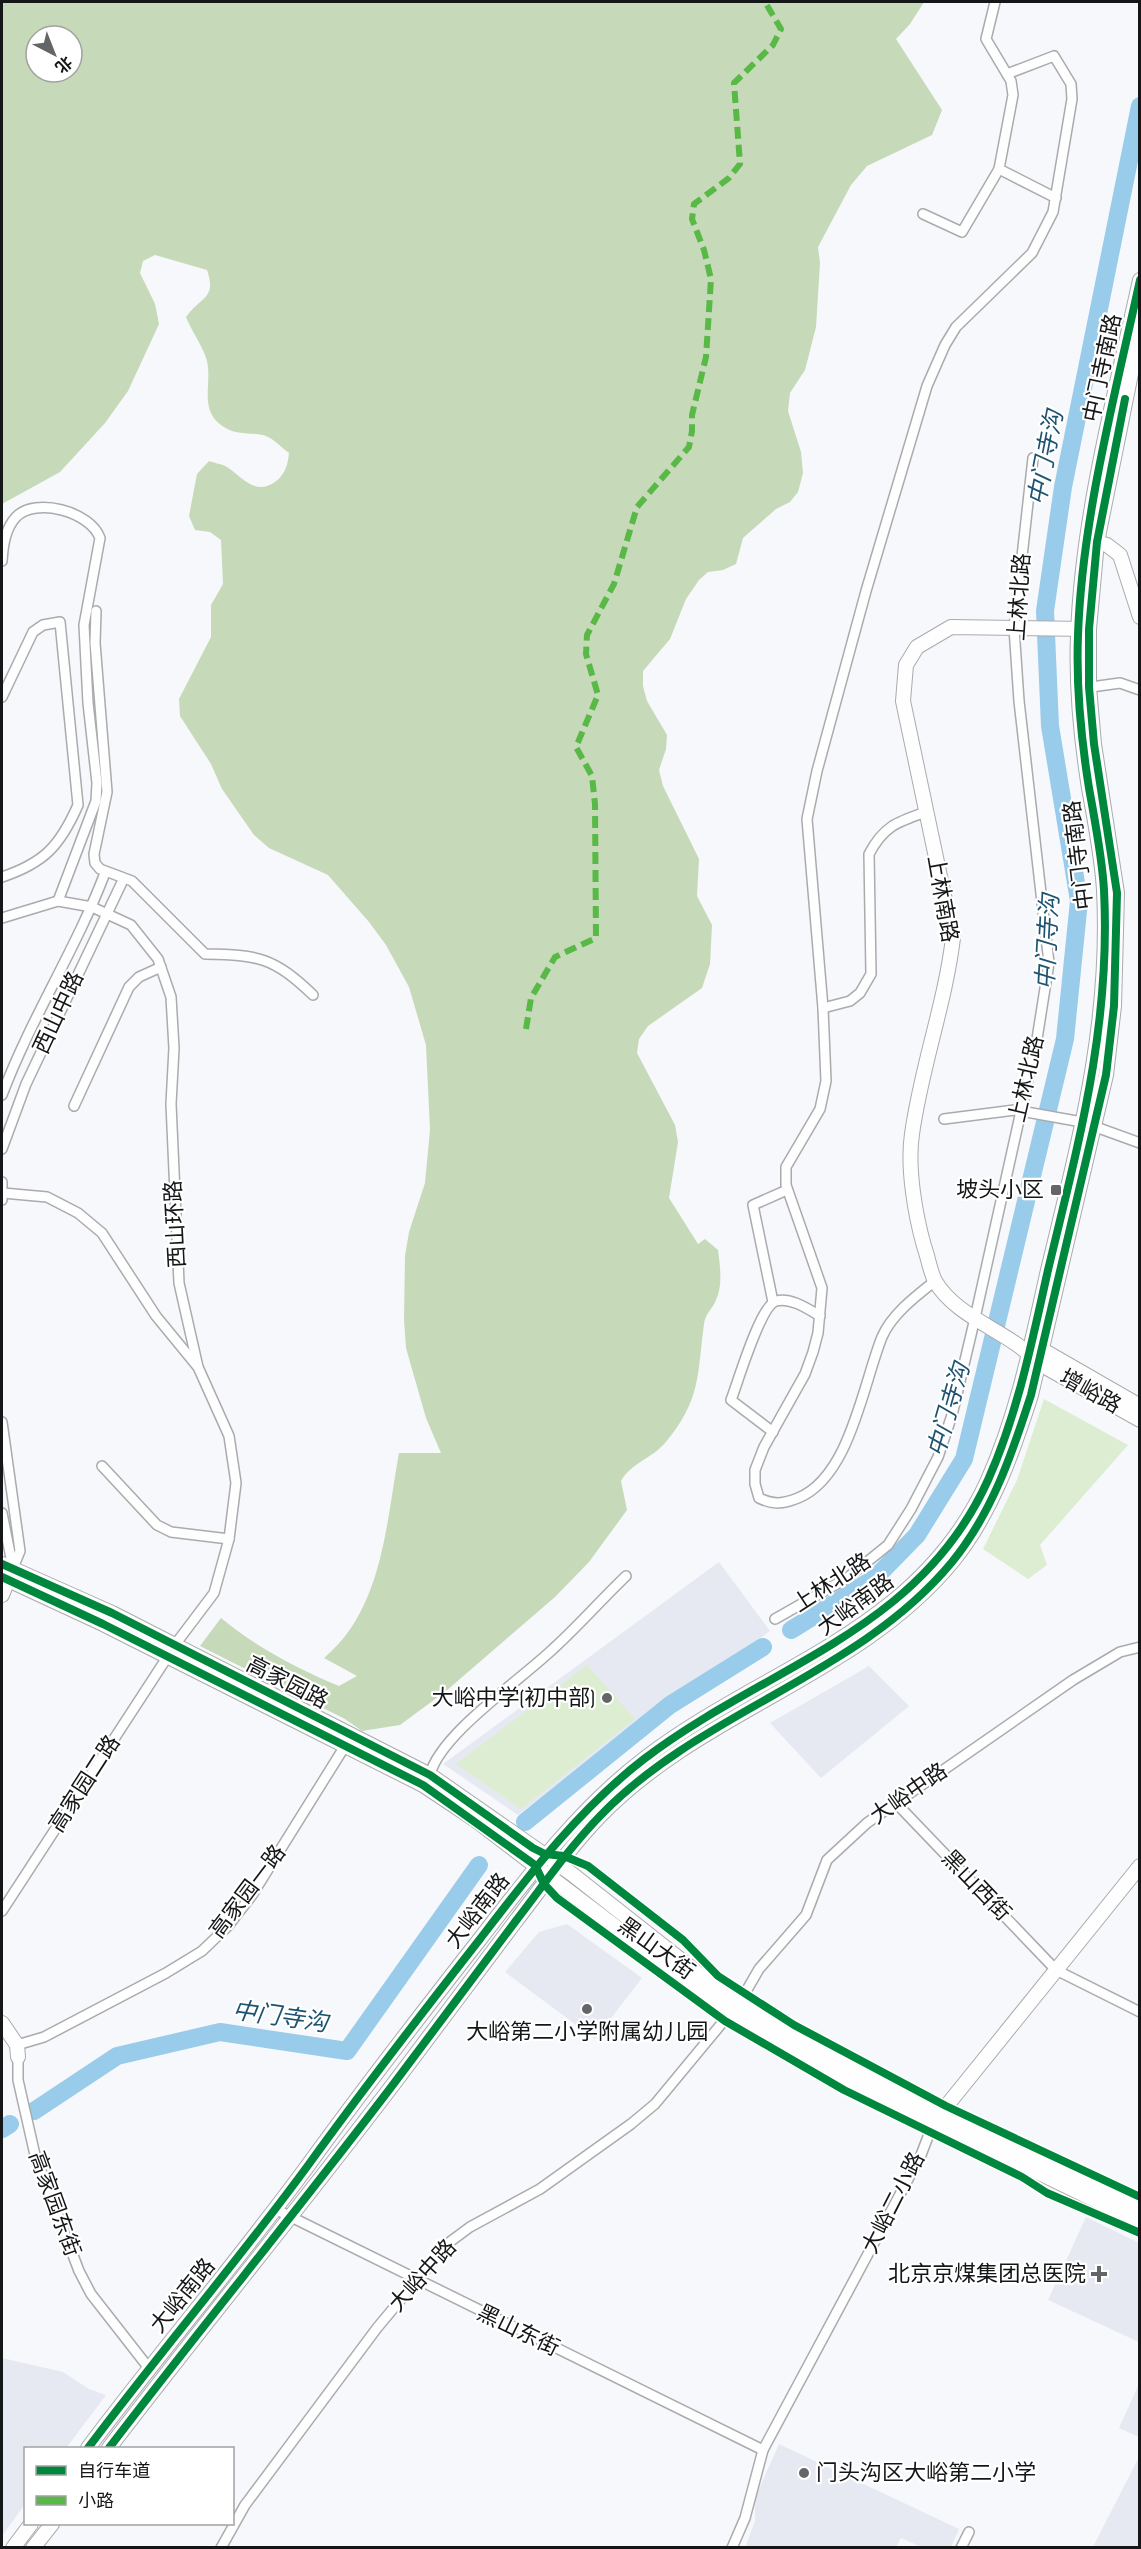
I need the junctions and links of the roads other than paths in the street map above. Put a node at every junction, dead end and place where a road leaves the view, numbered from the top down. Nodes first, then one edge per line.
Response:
1 (995, 2) edge
2 (1007, 74) junction
3 (999, 169) junction
4 (1056, 198) junction
5 (923, 214) dead end
6 (1140, 280) edge
7 (1140, 329) edge
8 (1033, 458) dead end
9 (1092, 541) junction
10 (2, 561) edge
11 (96, 611) dead end
12 (1140, 617) edge
13 (1014, 628) junction
14 (1083, 628) junction
15 (1084, 688) junction
16 (1140, 690) edge
17 (2, 697) edge
18 (926, 812) junction
19 (105, 873) junction
20 (2, 877) edge
21 (123, 880) junction
22 (58, 902) junction
23 (92, 907) junction
24 (107, 914) junction
25 (2, 918) edge
26 (161, 967) junction
27 (313, 995) dead end
28 (823, 1008) junction
29 (2, 1095) edge
30 (74, 1106) dead end
31 (1019, 1111) junction
32 (944, 1119) dead end
33 (1088, 1125) junction
34 (1140, 1143) edge
35 (2, 1149) edge
36 (2, 1182) edge
37 (787, 1190) junction
38 (2, 1197) edge
39 (935, 1281) junction
40 (773, 1302) junction
41 (820, 1316) junction
42 (981, 1322) junction
43 (1036, 1354) junction
44 (198, 1367) junction
45 (1140, 1406) edge
46 (1140, 1420) edge
47 (2, 1422) edge
48 (773, 1432) junction
49 (102, 1466) dead end
50 (2, 1513) edge
51 (229, 1539) junction
52 (6, 1572) edge
53 (626, 1576) dead end
54 (2, 1594) edge
55 (775, 1619) dead end
56 (1140, 1647) edge
57 (171, 1651) junction
58 (345, 1746) junction
59 (430, 1775) junction
60 (896, 1803) junction
61 (540, 1860) junction
62 (558, 1864) junction
63 (1140, 1866) edge
64 (549, 1876) junction
65 (2, 1911) edge
66 (1056, 1970) junction
67 (736, 2007) junction
68 (1140, 2012) edge
69 (2, 2023) edge
70 (17, 2051) junction
71 (937, 2117) junction
72 (275, 2209) junction
73 (1140, 2210) edge
74 (292, 2218) junction
75 (1140, 2222) edge
76 (415, 2280) junction
77 (148, 2367) junction
78 (89, 2447) edge
79 (110, 2447) edge
80 (763, 2450) junction
81 (234, 2524) edge
82 (30, 2525) edge
83 (50, 2525) edge
84 (234, 2525) edge
85 (969, 2532) dead end
86 (13, 2547) edge
87 (33, 2547) edge
88 (221, 2547) edge
89 (732, 2547) edge
90 (961, 2547) edge

1 - 2 street
2 - 3 street
2 - 4 street
3 - 4 street
3 - 5 street
4 - 28 street
6 - 9 main road, 中门寺南路
7 - 9 main road, 中门寺南路
8 - 13 street, 上林北路
9 - 12 main road
9 - 14 main road, 中门寺南路
10 - 22 street
11 - 19 street
13 - 14 main road, 上林南路
13 - 18 main road, 上林南路
13 - 31 street, 上林北路
14 - 15 main road, 中门寺南路
15 - 16 street
15 - 33 main road, 中门寺南路
17 - 20 street
18 - 28 street
18 - 39 main road, 上林南路
19 - 21 street
19 - 23 street, 西山中路
21 - 24 street, 西山中路
21 - 27 street
22 - 23 street, 西山环路
22 - 25 street, 西山环路
23 - 24 street, 西山环路
23 - 29 street, 西山中路
24 - 26 street, 西山环路
24 - 35 street, 西山中路
26 - 30 street
26 - 44 street, 西山环路
28 - 37 street
31 - 32 street
31 - 33 street
31 - 42 street, 上林北路
33 - 34 street
33 - 43 main road, 中门寺南路
36 - 38 street
37 - 40 street
37 - 41 street
38 - 44 street
39 - 42 main road
39 - 48 street
40 - 41 street
40 - 48 street
41 - 48 street
42 - 43 main road
42 - 55 street, 上林北路
43 - 45 main road, 增峪路
43 - 46 main road, 增峪路
43 - 61 main road, 大峪南路
43 - 62 main road, 大峪南路
44 - 51 street, 西山环路
47 - 52 street
49 - 51 street
50 - 52 street
51 - 57 street, 西山环路
52 - 54 main road
52 - 57 main road, 高家园路
53 - 59 street
56 - 60 street, 大峪中路
57 - 58 main road, 高家园路
57 - 59 main road, 高家园路
57 - 65 street, 高家园二路
58 - 61 main road, 高家园路
58 - 70 street, 高家园一路
59 - 61 main road, 高家园路
60 - 66 street, 黑山西街
60 - 67 street, 大峪中路
61 - 62 main road, 黑山大街
61 - 64 main road, 黑山大街
61 - 72 main road, 大峪南路
62 - 64 main road, 大峪南路
62 - 67 main road, 黑山大街
63 - 66 main road, 大峪二小路
64 - 67 main road, 黑山大街
64 - 74 main road, 大峪南路
66 - 68 street, 黑山西街
66 - 71 main road, 大峪二小路
67 - 71 main road, 黑山大街
67 - 76 street, 大峪中路
69 - 70 main road
70 - 77 street, 高家园东街
71 - 73 main road, 黑山大街
71 - 75 main road, 黑山大街
71 - 80 street, 大峪二小路
72 - 74 street, 黑山东街
72 - 77 main road, 大峪南路
74 - 76 street, 黑山东街
74 - 79 main road, 大峪南路
76 - 80 street, 黑山东街
76 - 81 street, 大峪中路
77 - 78 main road, 大峪南路
80 - 89 street, 大峪二小路
82 - 86 main road
83 - 87 main road
84 - 88 street, 大峪中路
85 - 90 street

